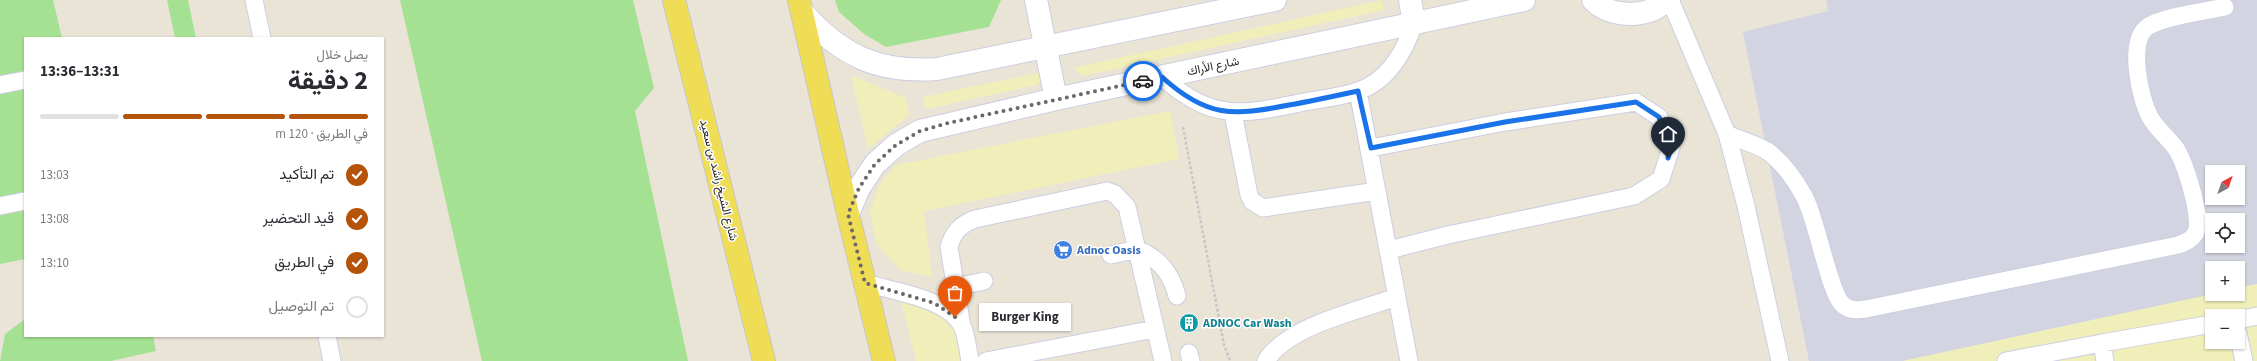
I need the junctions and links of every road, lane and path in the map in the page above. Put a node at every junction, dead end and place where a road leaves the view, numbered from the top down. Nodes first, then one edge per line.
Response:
1 (254, 0) edge
2 (674, 0) edge
3 (1036, 0) edge
4 (1276, 0) edge
5 (1410, 0) edge
6 (1524, 0) edge
7 (1593, 0) edge
8 (1669, 0) edge
9 (801, 6) edge
10 (2225, 7) dead end
11 (1414, 23) junction
12 (262, 37) edge
13 (1045, 47) junction
14 (24, 80) edge
15 (1169, 83) junction
16 (0, 85) edge
17 (1358, 91) junction
18 (1056, 99) junction
19 (1233, 113) junction
20 (1728, 134) junction
21 (1371, 148) junction
22 (1377, 191) junction
23 (24, 201) edge
24 (0, 206) edge
25 (848, 214) junction
26 (1137, 249) junction
27 (1388, 250) junction
28 (1111, 255) dead end
29 (984, 281) dead end
30 (865, 283) junction
31 (956, 287) junction
32 (1177, 296) dead end
33 (1397, 297) junction
34 (2257, 316) edge
35 (2245, 319) edge
36 (2205, 325) edge
37 (962, 327) junction
38 (1155, 329) junction
39 (327, 337) edge
40 (2102, 343) junction
41 (2242, 349) edge
42 (332, 361) edge
43 (764, 361) edge
44 (884, 361) edge
45 (970, 361) edge
46 (986, 361) edge
47 (1163, 361) edge
48 (1230, 361) edge
49 (1266, 361) edge
50 (1409, 361) edge
51 (1780, 361) edge
52 (2006, 361) edge
53 (2105, 361) edge
54 (2244, 361) edge

1 - 12 lane
2 - 43 main road, شارع الشيخ راشد بن سعيد
3 - 13 street
4 - 13 street
5 - 11 street
6 - 11 street, شارع الأراك
7 - 8 street
8 - 20 lane
9 - 13 street
9 - 25 main road
10 - 20 lane
11 - 15 street, شارع الأراك
11 - 17 lane
13 - 18 street
14 - 16 lane
15 - 18 street, شارع الأراك
15 - 19 lane
15 - 48 path
17 - 19 lane
17 - 21 lane
18 - 25 street, شارع الأراك
19 - 22 lane
20 - 51 lane
21 - 22 lane
21 - 27 lane
22 - 27 lane
23 - 24 lane
25 - 30 main road
26 - 28 lane
26 - 31 lane
26 - 32 lane
26 - 38 lane
27 - 33 lane
29 - 31 lane
30 - 37 lane
30 - 44 main road
31 - 37 lane
33 - 49 lane
33 - 50 lane
34 - 35 lane
36 - 40 lane
37 - 45 lane
38 - 46 lane
38 - 47 lane
39 - 42 lane
40 - 52 lane
40 - 53 lane
41 - 54 lane

